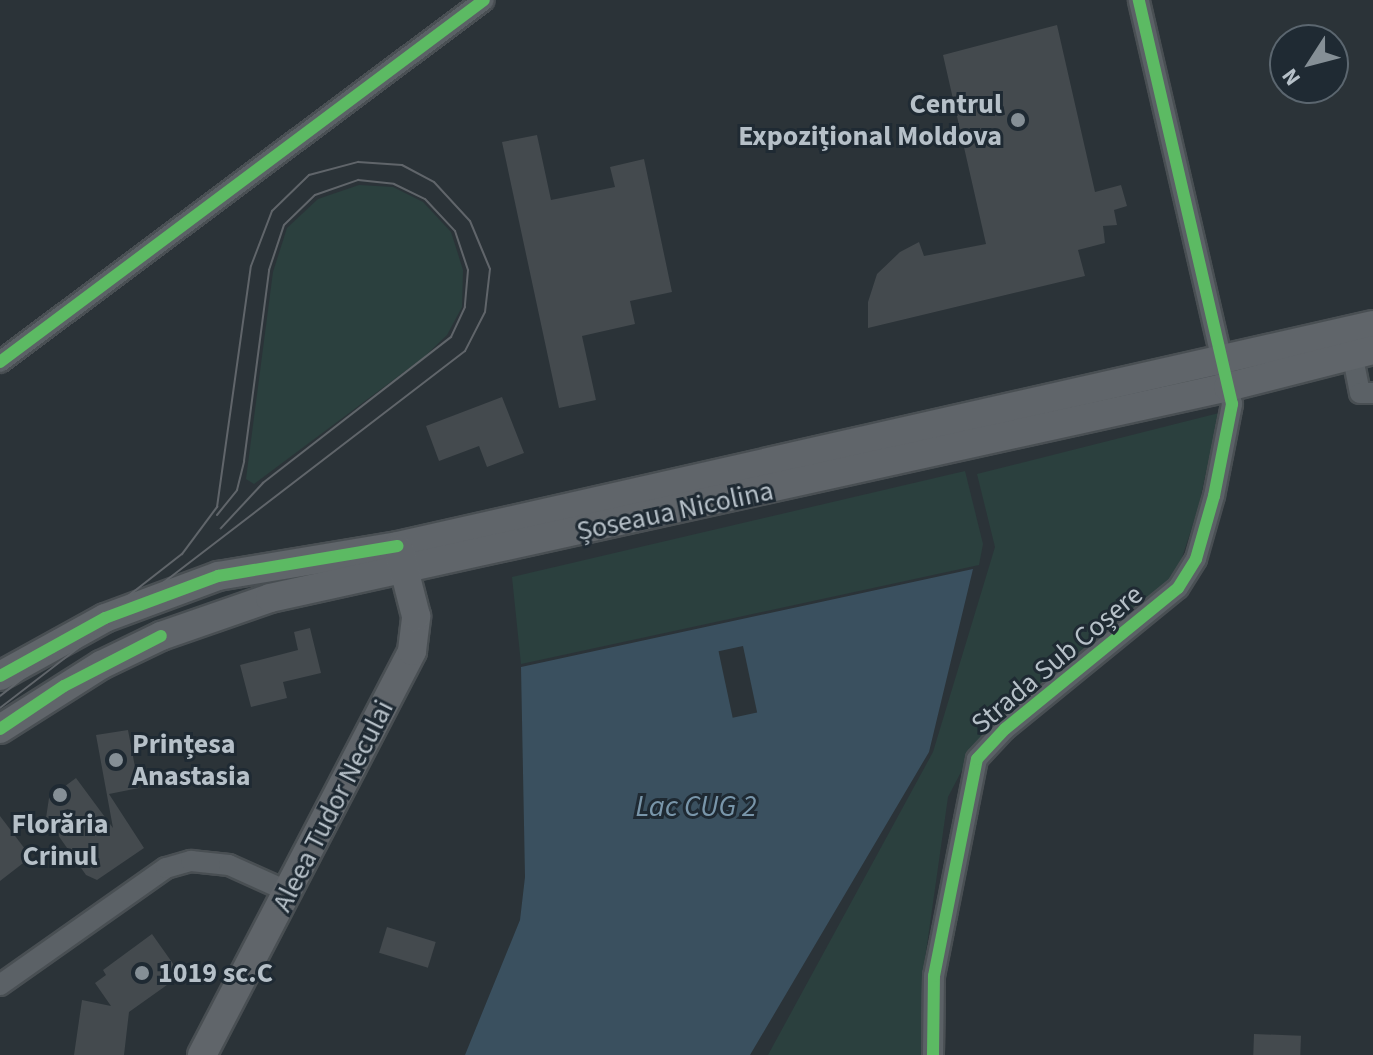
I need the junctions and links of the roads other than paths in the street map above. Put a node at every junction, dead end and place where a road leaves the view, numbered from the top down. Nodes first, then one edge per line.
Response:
1 (484, 0) edge
2 (1139, 0) edge
3 (1362, 341) edge
4 (1221, 359) junction
5 (0, 362) edge
6 (1228, 387) junction
7 (1373, 393) edge
8 (400, 556) junction
9 (0, 676) edge
10 (0, 729) edge
11 (289, 892) junction
12 (0, 985) edge
13 (202, 1055) edge
14 (933, 1055) edge

1 - 5 street
2 - 4 street, Strada Sub Coșere
3 - 4 main road, Șoseaua Nicolina
3 - 6 main road, Șoseaua Nicolina
3 - 7 street
4 - 6 street, Strada Sub Coșere
4 - 8 main road, Șoseaua Nicolina
6 - 8 main road, Șoseaua Nicolina
6 - 14 street, Strada Sub Coșere
8 - 9 main road, Șoseaua Nicolina
8 - 10 main road, Șoseaua Nicolina
8 - 11 main road, Aleea Tudor Neculai
11 - 12 street
11 - 13 main road, Aleea Tudor Neculai

